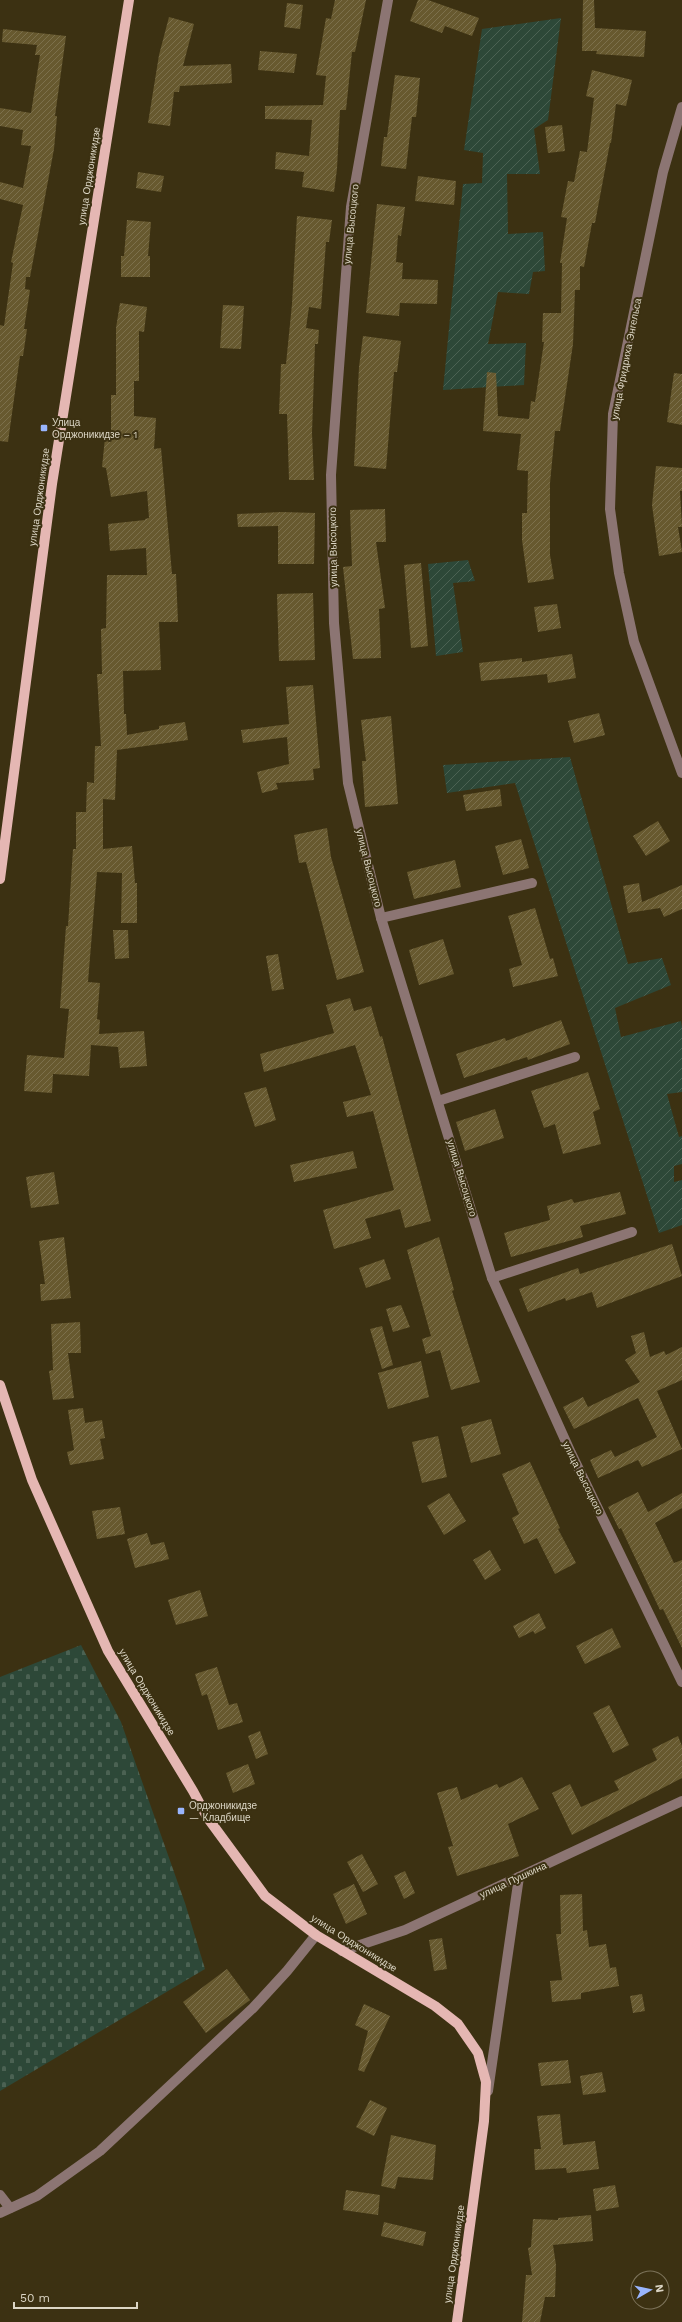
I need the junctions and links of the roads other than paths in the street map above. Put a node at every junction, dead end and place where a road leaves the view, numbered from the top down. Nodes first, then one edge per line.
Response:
1 (129, 0) edge
2 (388, 0) edge
3 (682, 107) edge
4 (682, 773) edge
5 (0, 879) edge
6 (532, 883) dead end
7 (381, 918) junction
8 (575, 1057) dead end
9 (438, 1101) junction
10 (632, 1232) dead end
11 (492, 1278) junction
12 (0, 1385) edge
13 (682, 1682) edge
14 (682, 1801) edge
15 (519, 1877) junction
16 (316, 1934) junction
17 (342, 1951) junction
18 (484, 2121) junction
19 (0, 2195) edge
20 (10, 2208) junction
21 (0, 2213) edge
22 (457, 2322) edge

1 - 5 main road, улица Орджоникидзе
2 - 7 street, улица Высоцкого
3 - 4 street, улица Фридриха Энгельса
6 - 7 street
7 - 9 street, улица Высоцкого
8 - 9 street
9 - 11 street, улица Высоцкого
10 - 11 street
11 - 13 street, улица Высоцкого
12 - 16 main road, улица Орджоникидзе
14 - 15 street, улица Пушкина
15 - 17 street, улица Пушкина
15 - 18 street
16 - 17 main road, улица Орджоникидзе
16 - 20 street
17 - 18 main road, улица Орджоникидзе
18 - 22 main road, улица Орджоникидзе
19 - 20 street
20 - 21 street

